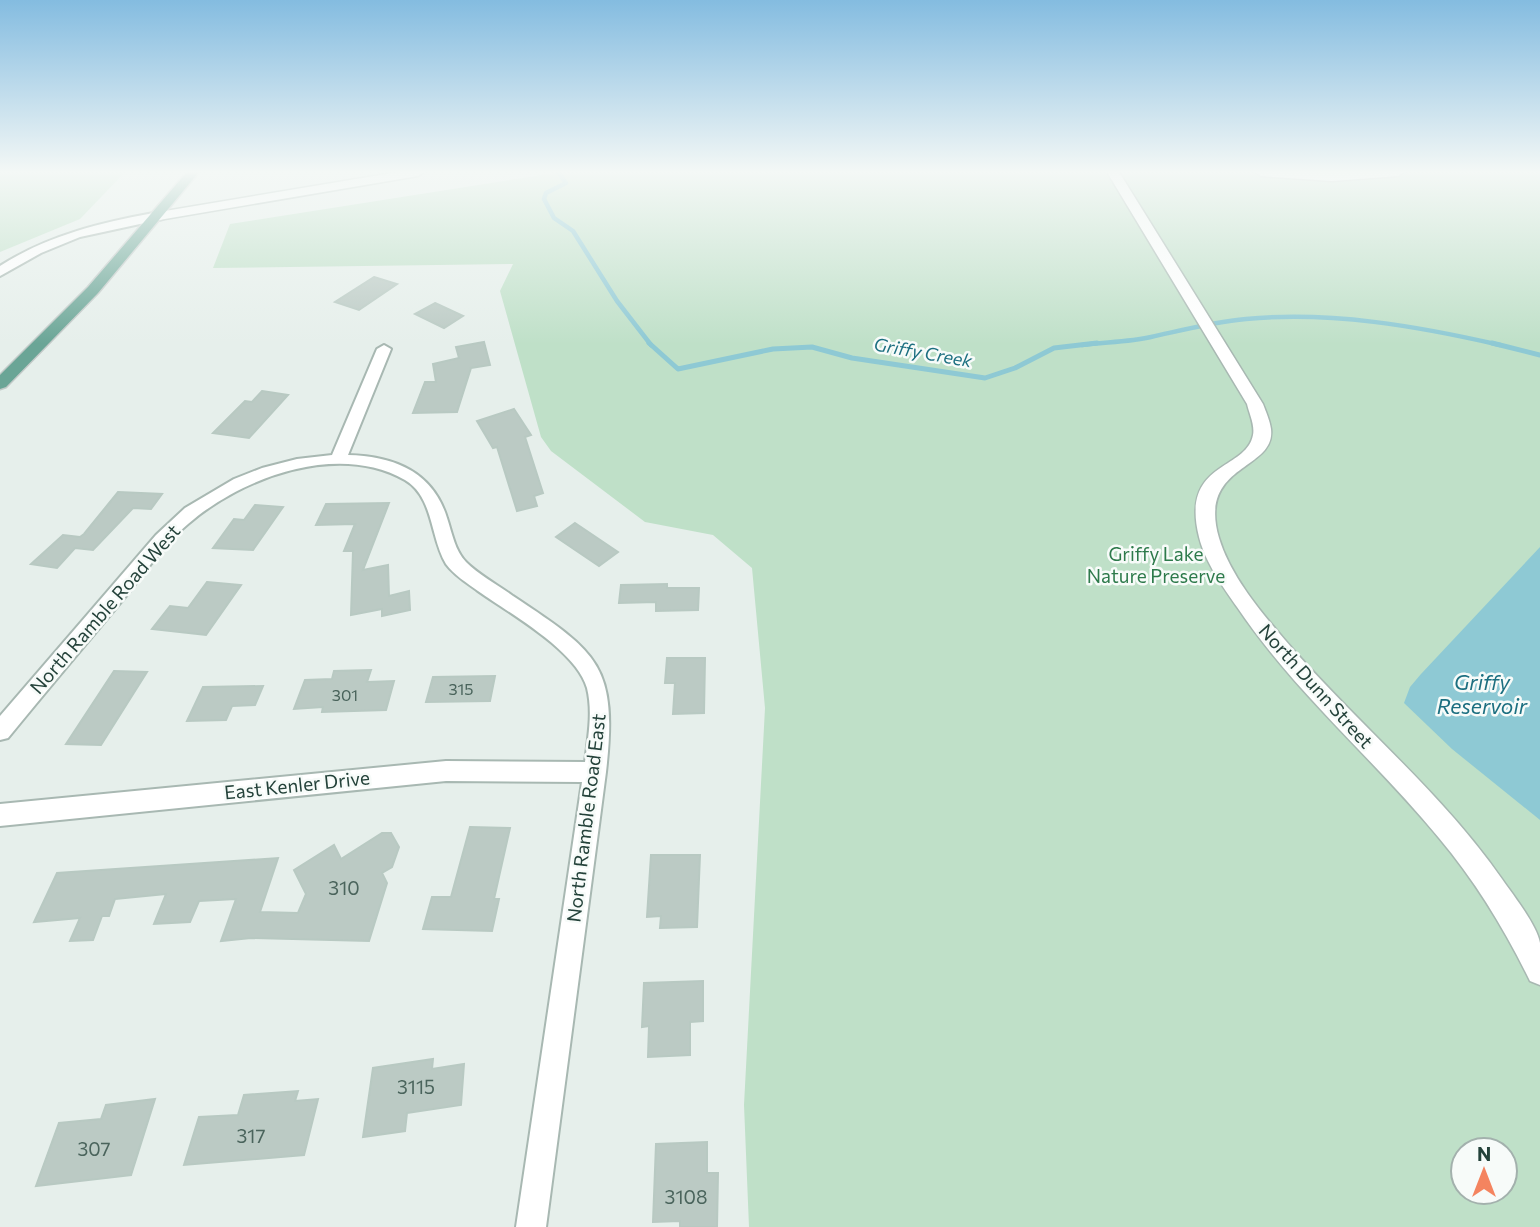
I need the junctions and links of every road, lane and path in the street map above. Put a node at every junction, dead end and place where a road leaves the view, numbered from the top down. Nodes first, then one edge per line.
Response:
1 (96, 229) edge
2 (147, 229) edge
3 (1148, 229) edge
4 (0, 272) edge
5 (384, 349) dead end
6 (0, 384) edge
7 (338, 460) junction
8 (0, 731) edge
9 (595, 772) junction
10 (0, 814) edge
11 (1540, 971) edge
12 (527, 1226) edge

1 - 4 street
2 - 6 main road
3 - 11 street, North Dunn Street
5 - 7 street
7 - 8 street, North Ramble Road West
7 - 9 street, North Ramble Road East
9 - 10 street, East Kenler Drive
9 - 12 street, North Ramble Road East

